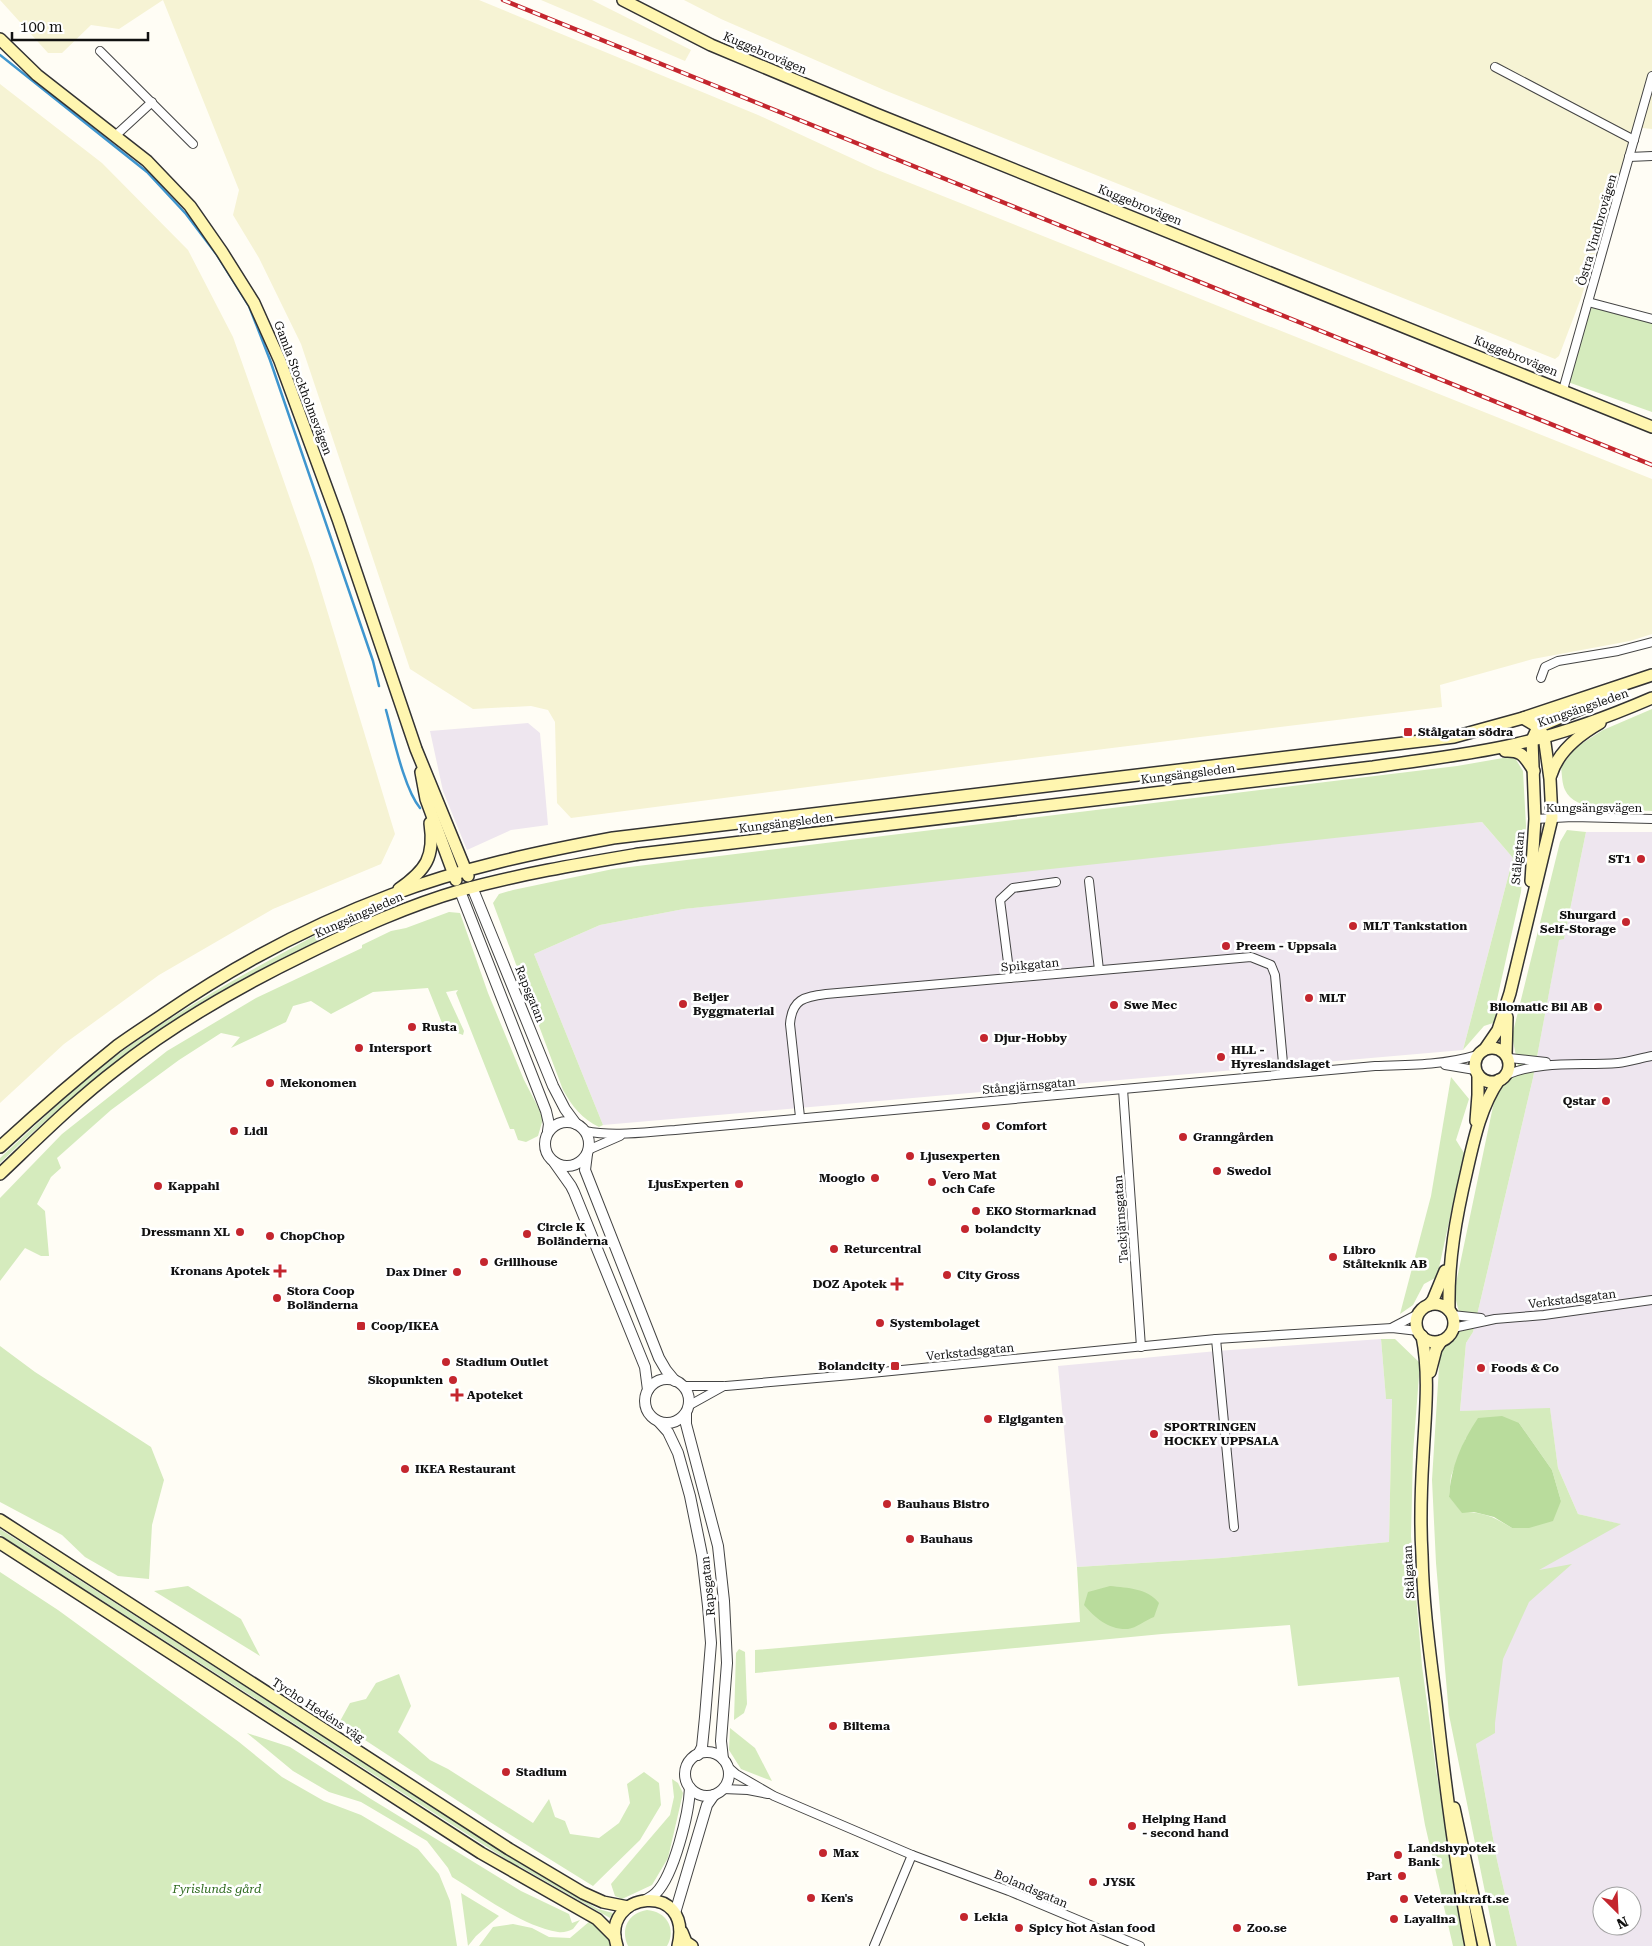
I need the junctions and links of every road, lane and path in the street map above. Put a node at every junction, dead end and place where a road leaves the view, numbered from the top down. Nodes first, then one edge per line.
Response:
1 (622, 0) edge
2 (0, 39) edge
3 (100, 51) dead end
4 (1496, 67) dead end
5 (1652, 76) edge
6 (152, 102) junction
7 (115, 136) junction
8 (1634, 140) junction
9 (193, 144) dead end
10 (1652, 156) edge
11 (1629, 157) junction
12 (1588, 302) junction
13 (1652, 319) edge
14 (1563, 390) junction
15 (1652, 427) edge
16 (1652, 642) edge
17 (1652, 677) edge
18 (1541, 678) dead end
19 (1652, 698) edge
20 (1629, 708) junction
21 (1523, 718) junction
22 (1538, 734) junction
23 (416, 749) junction
24 (1461, 754) junction
25 (1534, 771) junction
26 (1550, 779) junction
27 (426, 799) junction
28 (1552, 818) junction
29 (1535, 819) junction
30 (1652, 819) edge
31 (466, 871) junction
32 (454, 874) junction
33 (1089, 881) dead end
34 (1056, 882) dead end
35 (472, 887) junction
36 (460, 891) junction
37 (391, 895) junction
38 (1521, 947) junction
39 (1099, 970) junction
40 (1010, 978) junction
41 (1510, 993) junction
42 (1481, 1052) junction
43 (1508, 1056) junction
44 (1652, 1056) edge
45 (1433, 1064) junction
46 (1563, 1064) junction
47 (1477, 1072) junction
48 (1284, 1074) junction
49 (1502, 1078) junction
50 (1123, 1089) junction
51 (800, 1117) junction
52 (576, 1124) junction
53 (548, 1131) junction
54 (585, 1131) junction
55 (626, 1134) junction
56 (1474, 1141) junction
57 (0, 1147) edge
58 (587, 1152) junction
59 (554, 1162) junction
60 (0, 1174) edge
61 (1450, 1258) junction
62 (1652, 1300) edge
63 (1429, 1305) junction
64 (1450, 1312) junction
65 (1418, 1314) junction
66 (1495, 1319) junction
67 (1392, 1328) junction
68 (1453, 1328) junction
69 (1420, 1334) junction
70 (1216, 1339) junction
71 (1441, 1341) junction
72 (1141, 1346) junction
73 (679, 1383) junction
74 (726, 1386) junction
75 (1427, 1386) junction
76 (648, 1390) junction
77 (687, 1410) junction
78 (659, 1422) junction
79 (0, 1520) edge
80 (1234, 1527) dead end
81 (0, 1543) edge
82 (698, 1755) junction
83 (1442, 1756) junction
84 (725, 1763) junction
85 (690, 1788) junction
86 (719, 1792) junction
87 (774, 1796) junction
88 (912, 1855) junction
89 (646, 1900) junction
90 (628, 1907) junction
91 (675, 1913) junction
92 (682, 1932) junction
93 (616, 1941) edge
94 (678, 1946) edge
95 (692, 1946) edge
96 (874, 1946) edge
97 (1140, 1946) edge
98 (1470, 1946) edge
99 (1484, 1946) edge

1 - 14 main road, Kuggebrovägen
2 - 7 main road, Gamla Stockholmsvägen
3 - 6 street
4 - 8 street
5 - 8 street, Östra Vindbrovägen
6 - 7 street
6 - 9 street
7 - 23 main road, Gamla Stockholmsvägen
8 - 11 street, Östra Vindbrovägen
10 - 11 street
11 - 12 street, Östra Vindbrovägen
12 - 13 street
12 - 14 street, Östra Vindbrovägen
14 - 15 main road, Kuggebrovägen
16 - 18 street
17 - 21 main road, Kungsängsleden
17 - 22 main road
19 - 20 main road, Kungsängsleden
20 - 22 main road, Kungsängsleden
20 - 26 main road, Stålgatan
21 - 22 main road
21 - 31 main road, Kungsängsleden
22 - 24 main road, Kungsängsleden
22 - 25 main road, Stålgatan
22 - 26 main road, Stålgatan
23 - 27 main road, Gamla Stockholmsvägen
23 - 31 main road, Gamla Stockholmsvägen
24 - 25 main road
24 - 35 main road, Kungsängsleden
25 - 29 main road, Stålgatan
26 - 28 main road, Stålgatan
27 - 32 main road, Gamla Stockholmsvägen
27 - 37 main road
28 - 29 street, Kungsängsvägen
28 - 30 street, Kungsängsvägen
28 - 38 main road, Stålgatan
29 - 38 main road, Stålgatan
31 - 32 main road, Kungsängsleden
31 - 35 main road, Rapsgatan
32 - 36 main road
32 - 37 main road, Kungsängsleden
33 - 39 street
34 - 40 street
35 - 36 main road, Kungsängsleden
35 - 52 street, Rapsgatan
36 - 53 street
36 - 60 main road, Kungsängsleden
37 - 57 main road, Kungsängsleden
38 - 41 main road, Stålgatan
39 - 40 street, Spikgatan
39 - 48 street, Spikgatan
40 - 51 street, Spikgatan
41 - 42 main road, Stålgatan
41 - 43 main road, Stålgatan
42 - 43 main road
42 - 45 street, Stångjärnsgatan
42 - 47 main road
43 - 46 street
43 - 49 main road
44 - 46 street
45 - 47 street, Stångjärnsgatan
45 - 48 street, Stångjärnsgatan
46 - 49 street
47 - 49 main road
47 - 56 main road
48 - 50 street, Stångjärnsgatan
49 - 56 main road
50 - 51 street, Stångjärnsgatan
50 - 72 street, Tackjärnsgatan
51 - 55 street, Stångjärnsgatan
52 - 53 street
52 - 54 street
53 - 59 street
54 - 55 street, Stångjärnsgatan
54 - 58 street
55 - 58 street, Stångjärnsgatan
56 - 61 main road
58 - 59 street
58 - 73 street
59 - 76 street
61 - 63 main road
61 - 64 main road
62 - 66 street, Verkstadsgatan
63 - 64 main road
63 - 65 main road
64 - 66 street, Verkstadsgatan
64 - 68 main road
65 - 67 street, Verkstadsgatan
65 - 69 main road
66 - 68 street, Verkstadsgatan
67 - 69 street, Verkstadsgatan
67 - 70 street, Verkstadsgatan
68 - 71 main road
69 - 71 main road
69 - 75 main road, Stålgatan
70 - 72 street, Verkstadsgatan
70 - 80 street
71 - 75 main road, Stålgatan
72 - 74 street, Verkstadsgatan
73 - 74 street, Verkstadsgatan
73 - 76 street
73 - 77 street
74 - 77 street, Verkstadsgatan
75 - 83 main road, Stålgatan
76 - 78 street
77 - 78 street
77 - 84 street, Rapsgatan
78 - 82 street, Rapsgatan
79 - 90 main road, Tycho Hedéns väg
81 - 93 main road
82 - 84 street
82 - 85 street
83 - 98 main road, Stålgatan
83 - 99 main road, Stålgatan
84 - 86 street
84 - 87 street, Bolandsgatan
85 - 86 street
85 - 89 street
86 - 87 street, Bolandsgatan
86 - 91 street
87 - 88 street, Bolandsgatan
88 - 96 street
88 - 97 street, Bolandsgatan
89 - 90 main road
89 - 91 main road
90 - 93 main road
91 - 92 main road
92 - 94 main road
92 - 95 main road

